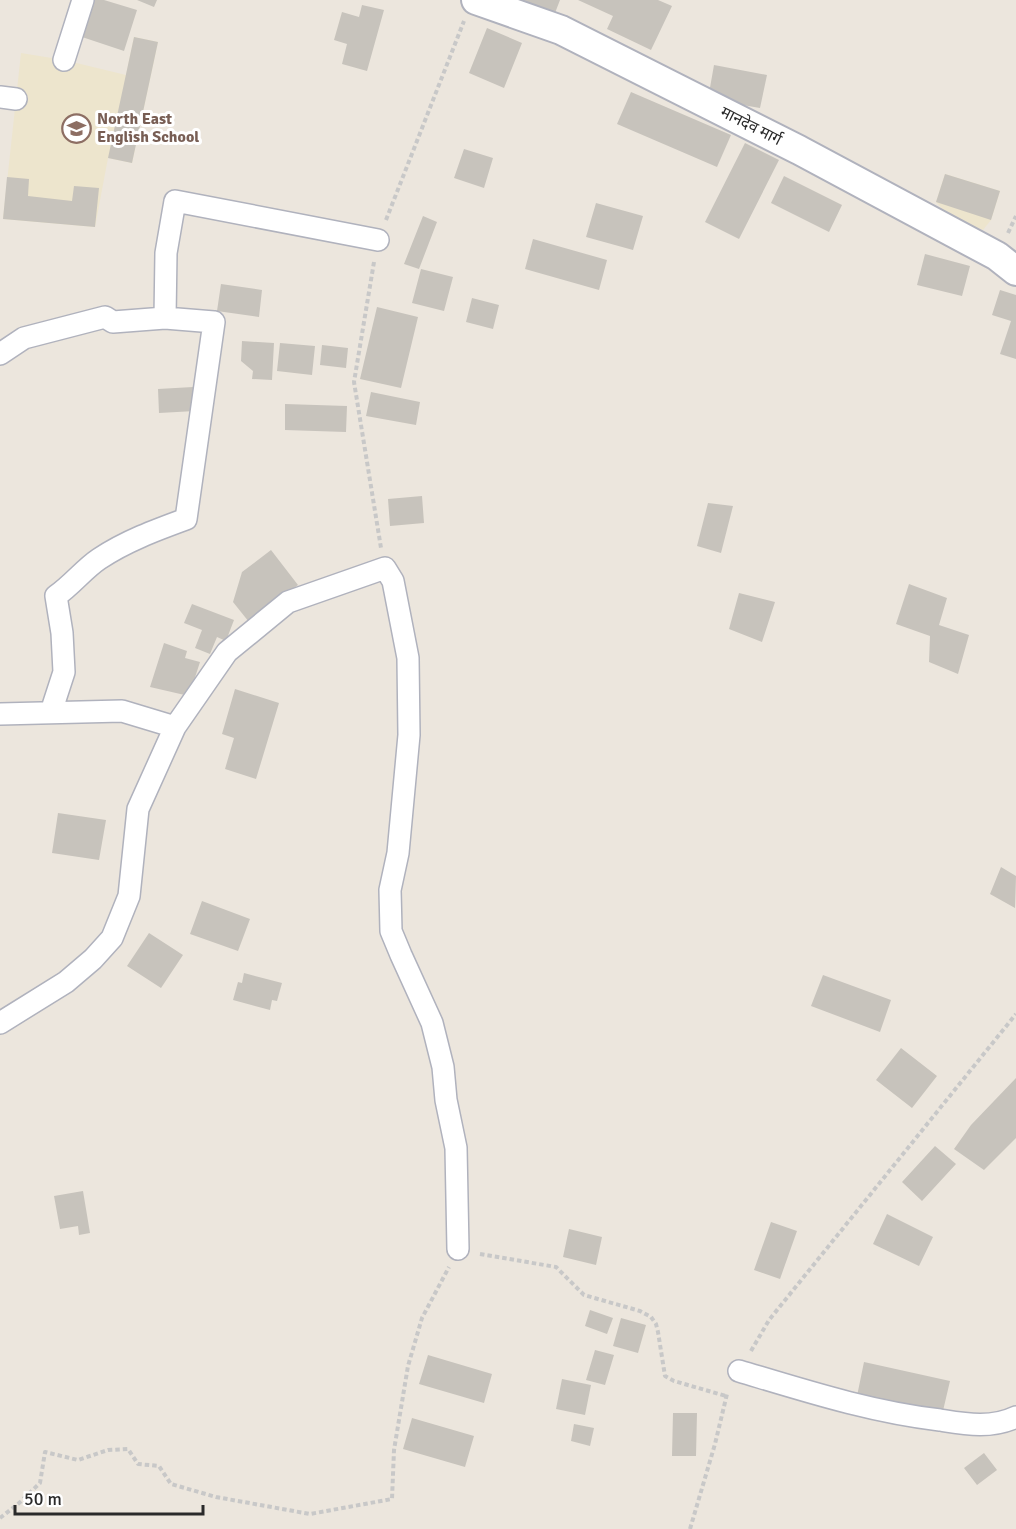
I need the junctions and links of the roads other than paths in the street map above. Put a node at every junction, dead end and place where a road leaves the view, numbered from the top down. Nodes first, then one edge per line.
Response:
1 (83, 0) edge
2 (471, 8) edge
3 (64, 60) dead end
4 (378, 240) road end
5 (1016, 271) edge
6 (165, 318) junction
7 (0, 354) edge
8 (51, 712) junction
9 (0, 714) edge
10 (175, 727) junction
11 (0, 1023) edge
12 (458, 1249) road end
13 (740, 1371) road end
14 (1016, 1417) edge

1 - 3 street
2 - 5 main road, मानदेव मार्ग
4 - 6 street
6 - 7 street
6 - 8 street
8 - 9 street
8 - 10 street
10 - 11 street
10 - 12 street
13 - 14 street

